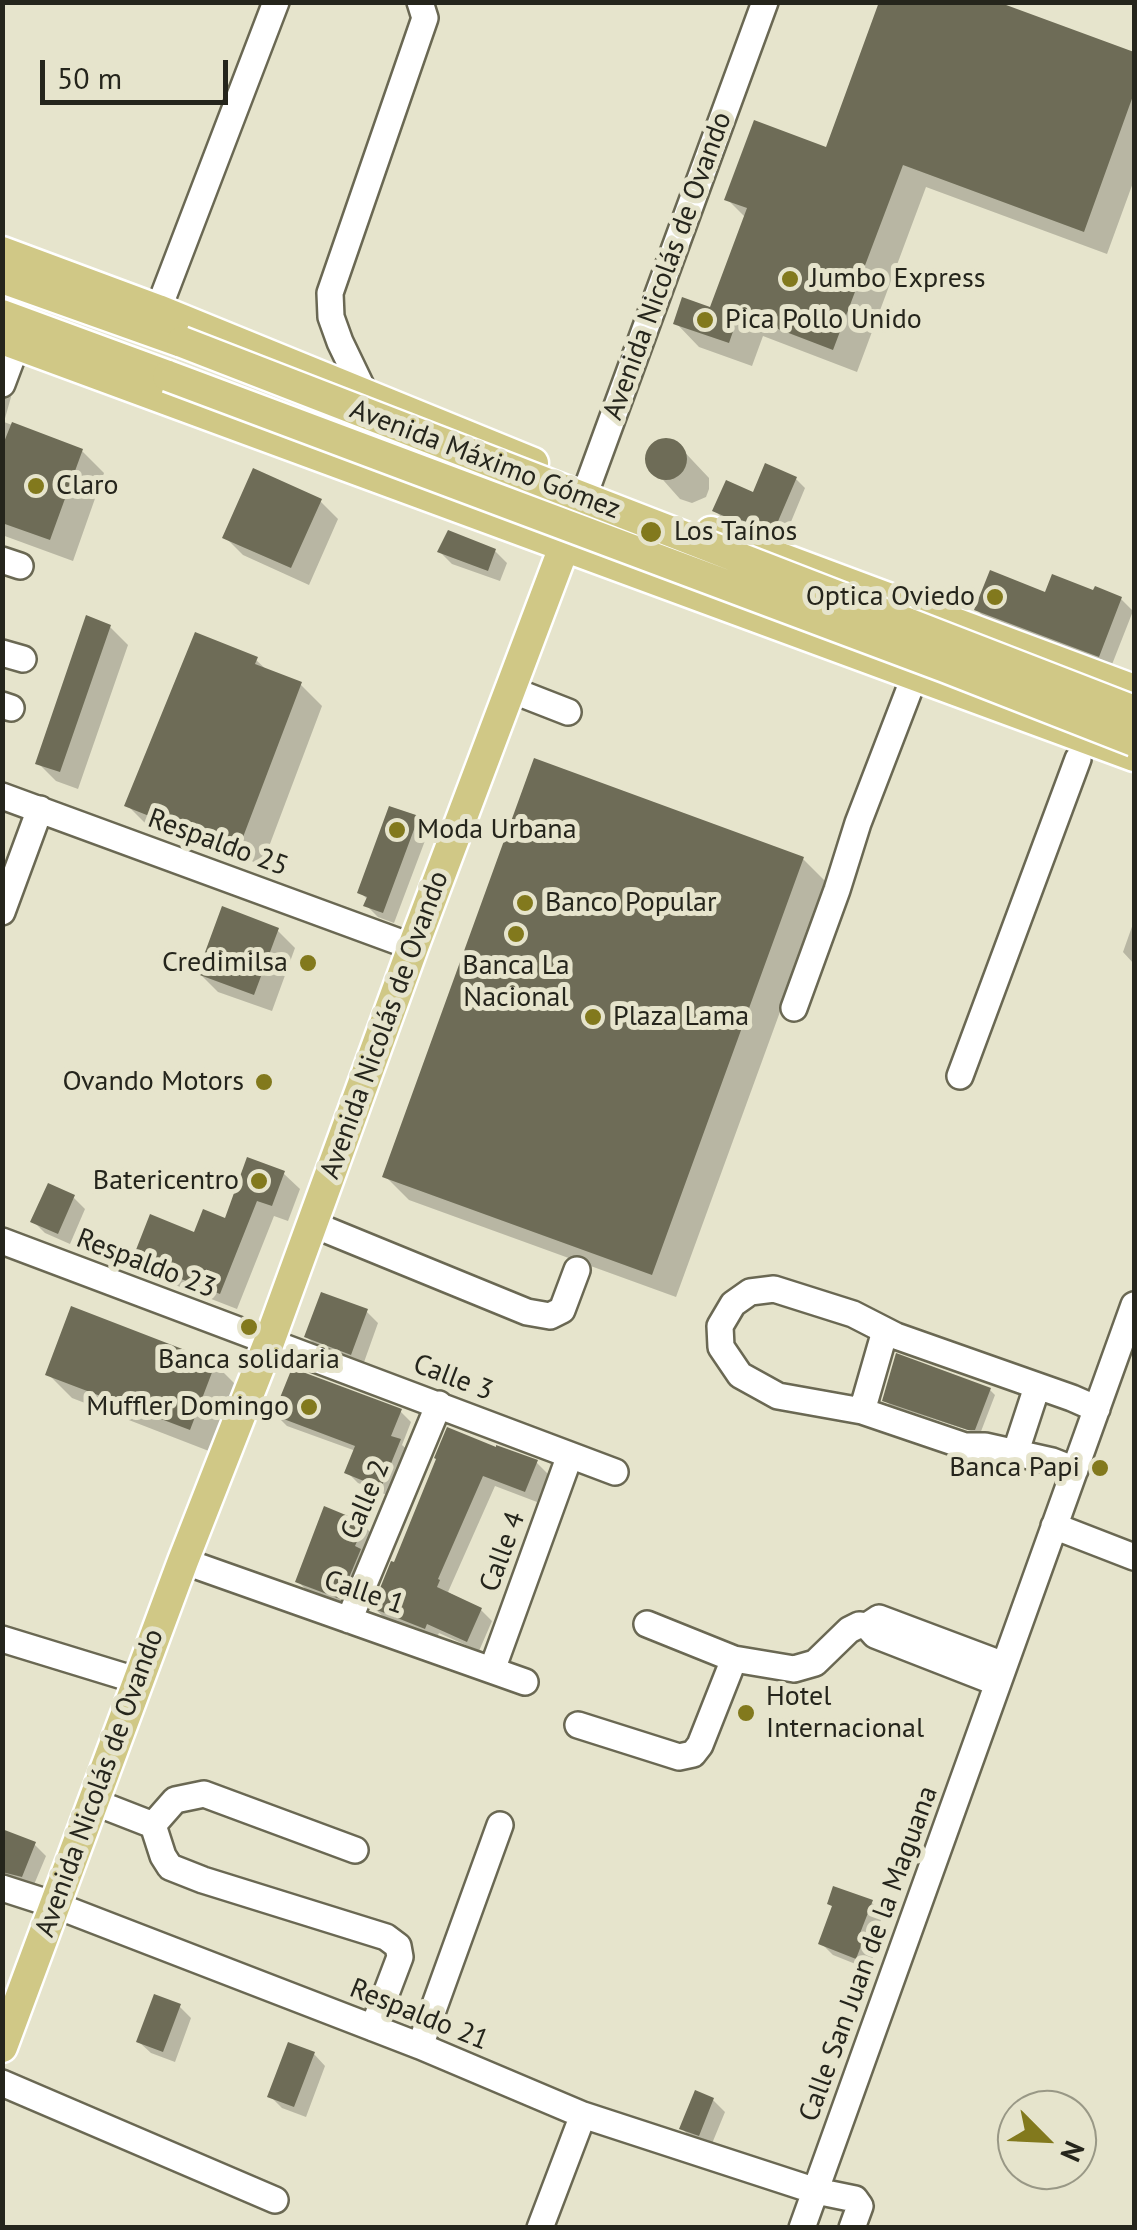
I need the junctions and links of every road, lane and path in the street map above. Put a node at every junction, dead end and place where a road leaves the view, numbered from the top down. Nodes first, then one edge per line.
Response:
1 (276, 2) edge
2 (420, 2) edge
3 (765, 2) edge
4 (2, 252) edge
5 (2, 278) edge
6 (158, 310) junction
7 (2, 316) edge
8 (10, 342) edge
9 (2, 384) edge
10 (365, 394) junction
11 (588, 485) junction
12 (563, 545) junction
13 (915, 675) junction
14 (509, 689) junction
15 (1134, 690) edge
16 (1134, 711) edge
17 (568, 712) dead end
18 (1134, 741) edge
19 (1134, 756) edge
20 (1078, 759) dead end
21 (2, 796) edge
22 (40, 810) junction
23 (2, 912) edge
24 (412, 947) junction
25 (794, 1008) dead end
26 (960, 1076) dead end
27 (312, 1224) junction
28 (2, 1242) edge
29 (577, 1270) dead end
30 (1134, 1305) edge
31 (885, 1330) junction
32 (269, 1342) junction
33 (1126, 1356) edge
34 (1038, 1387) junction
35 (439, 1404) junction
36 (1096, 1408) junction
37 (862, 1411) junction
38 (1015, 1454) junction
39 (570, 1455) junction
40 (1075, 1470) junction
41 (615, 1472) dead end
42 (1054, 1526) junction
43 (1134, 1557) edge
44 (183, 1562) junction
45 (348, 1620) junction
46 (647, 1624) dead end
47 (2, 1639) edge
48 (734, 1659) junction
49 (492, 1670) junction
50 (1001, 1674) junction
51 (138, 1681) junction
52 (525, 1682) dead end
53 (578, 1725) dead end
54 (94, 1802) junction
55 (153, 1825) junction
56 (500, 1825) dead end
57 (355, 1850) dead end
58 (2, 1888) edge
59 (54, 1906) junction
60 (373, 2028) junction
61 (420, 2046) junction
62 (2, 2047) edge
63 (2, 2083) edge
64 (584, 2115) junction
65 (816, 2190) junction
66 (275, 2200) dead end
67 (540, 2228) edge
68 (802, 2228) edge
69 (852, 2228) edge

1 - 6 street
2 - 10 street
3 - 11 street, Avenida Nicolás de Ovando
4 - 6 main road
5 - 16 main road, Avenida Máximo Gómez, bridge
6 - 10 main road
7 - 18 main road, Avenida Máximo Gómez, bridge
8 - 9 street
8 - 12 main road
10 - 11 main road
11 - 12 main road, Avenida Nicolás de Ovando
11 - 15 main road
12 - 13 main road
12 - 14 main road, Avenida Nicolás de Ovando
13 - 19 main road
13 - 25 street
14 - 17 street
14 - 24 main road, Avenida Nicolás de Ovando
20 - 26 street
21 - 22 street, Respaldo 25
22 - 23 street
22 - 24 street, Respaldo 25
24 - 27 main road, Avenida Nicolás de Ovando
27 - 29 street
27 - 32 main road, Avenida Nicolás de Ovando
28 - 32 street, Respaldo 23
30 - 33 street, Calle San Juan de la Maguana
31 - 34 street
31 - 37 street
31 - 37 street
32 - 35 street, Calle 3
32 - 44 main road, Avenida Nicolás de Ovando
33 - 36 street, Calle San Juan de la Maguana
34 - 36 street
34 - 38 street
35 - 39 street, Calle 3
35 - 45 street, Calle 2
36 - 40 street, Calle San Juan de la Maguana
37 - 38 street
38 - 40 street
39 - 41 street, Calle 3
39 - 49 street, Calle 4
40 - 42 street, Calle San Juan de la Maguana
42 - 43 street
42 - 50 street, Calle San Juan de la Maguana
44 - 45 street, Calle 1
44 - 51 main road, Avenida Nicolás de Ovando
45 - 49 street, Calle 1
46 - 48 street
47 - 51 street
48 - 50 street
48 - 53 street
49 - 52 street, Calle 1
50 - 65 street, Calle San Juan de la Maguana
51 - 54 main road, Avenida Nicolás de Ovando
54 - 55 street
54 - 59 main road, Avenida Nicolás de Ovando
55 - 57 street
55 - 60 street
56 - 61 street
58 - 59 street, Respaldo 21
59 - 60 street, Respaldo 21
59 - 62 main road, Avenida Nicolás de Ovando
60 - 61 street, Respaldo 21
61 - 64 street, Respaldo 21
63 - 66 street
64 - 65 street, Respaldo 21
64 - 67 street
65 - 68 street, Calle San Juan de la Maguana
65 - 69 street, Respaldo 21

